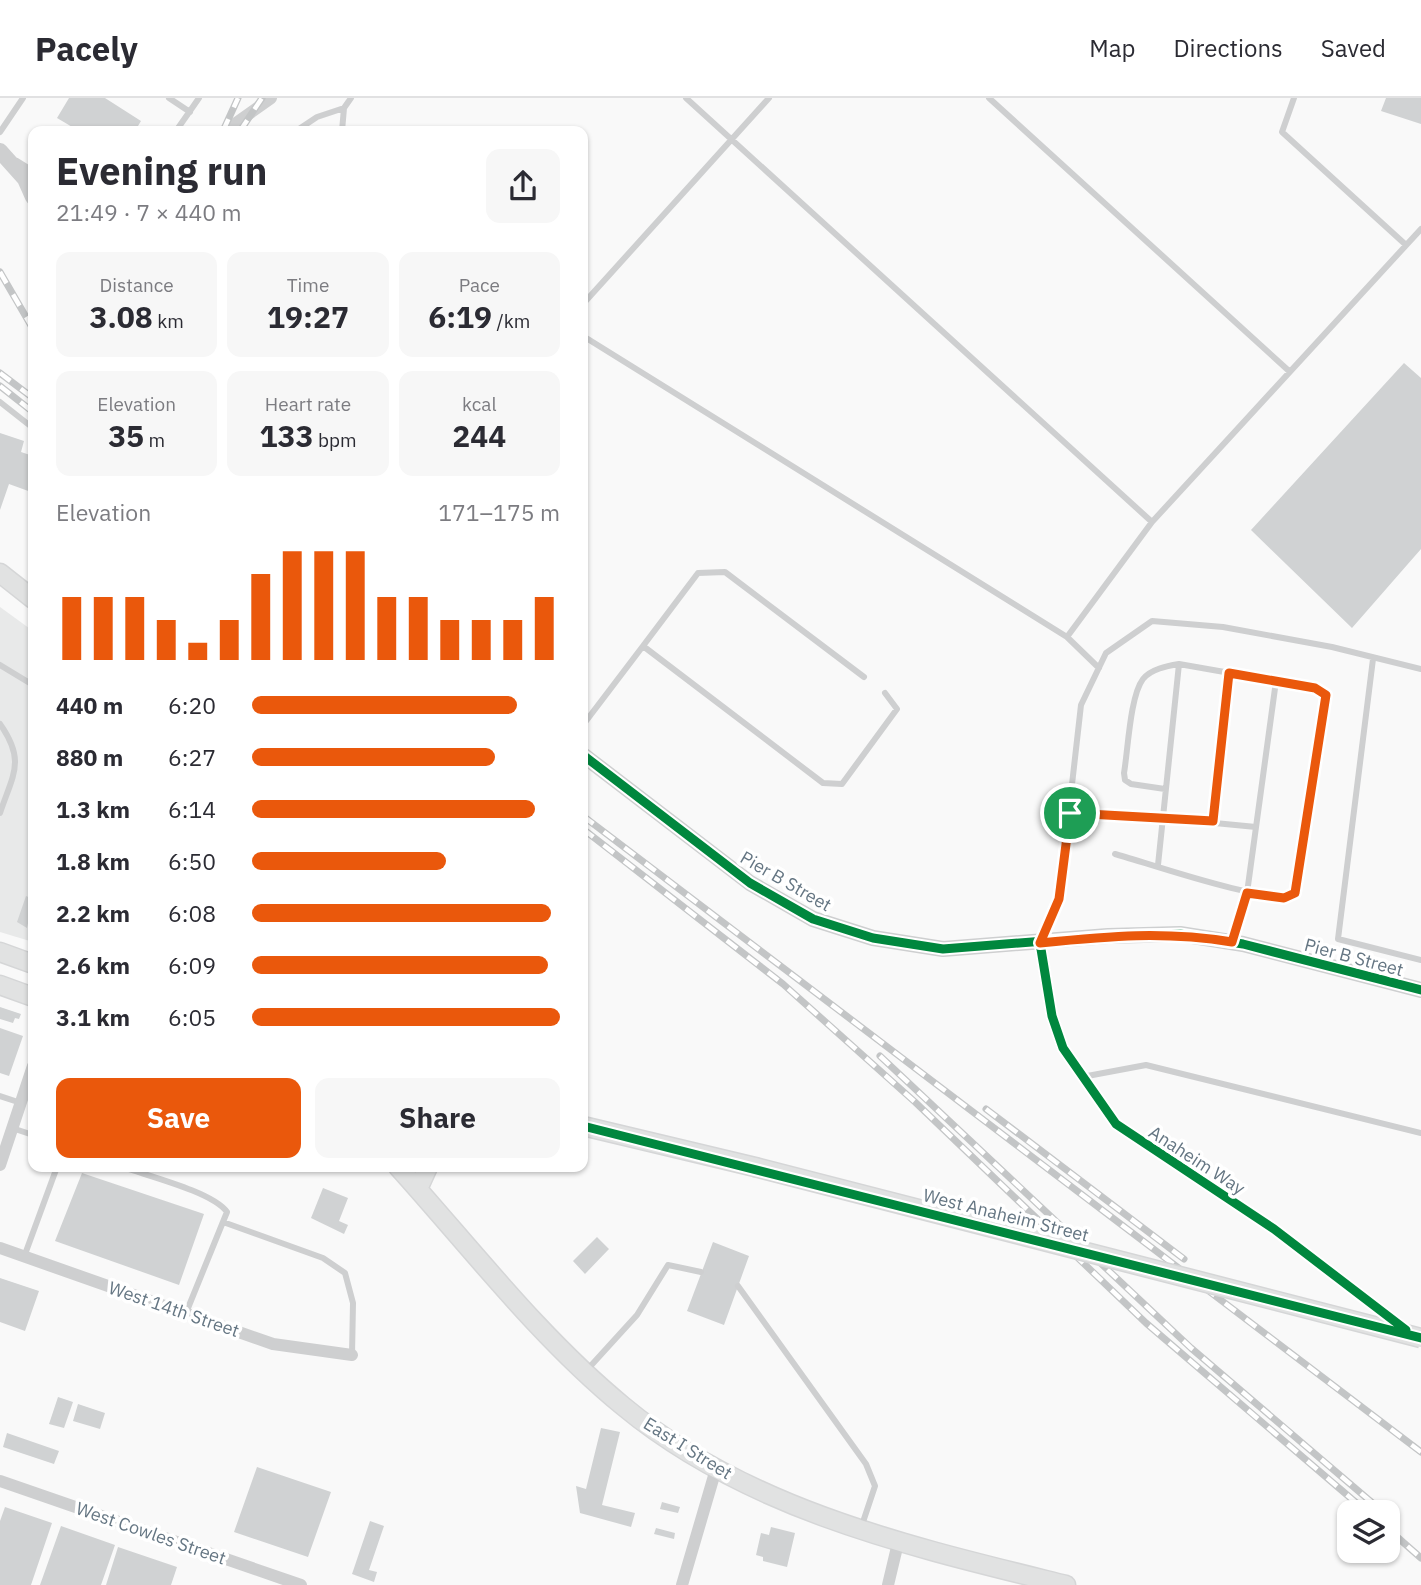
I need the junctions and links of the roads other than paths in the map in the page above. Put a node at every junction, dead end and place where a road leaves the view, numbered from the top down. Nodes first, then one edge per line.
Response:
1 (23, 98) edge
2 (169, 98) edge
3 (199, 98) edge
4 (271, 98) edge
5 (351, 98) edge
6 (686, 98) edge
7 (769, 98) edge
8 (989, 98) edge
9 (1294, 98) edge
10 (344, 108) junction
11 (190, 112) junction
12 (180, 126) edge
13 (232, 126) edge
14 (304, 126) edge
15 (342, 126) edge
16 (0, 132) edge
17 (732, 139) junction
18 (0, 151) edge
19 (28, 168) edge
20 (28, 186) edge
21 (1421, 229) edge
22 (1406, 245) junction
23 (588, 298) edge
24 (588, 339) edge
25 (1290, 371) junction
26 (0, 402) edge
27 (28, 424) edge
28 (1153, 522) junction
29 (0, 573) edge
30 (28, 595) edge
31 (1068, 637) junction
32 (643, 646) junction
33 (1373, 659) junction
34 (1179, 664) junction
35 (0, 665) edge
36 (1098, 668) junction
37 (1421, 669) edge
38 (1229, 673) junction
39 (864, 677) dead end
40 (1276, 681) junction
41 (28, 682) edge
42 (885, 693) dead end
43 (588, 718) edge
44 (0, 724) edge
45 (588, 759) edge
46 (1165, 789) junction
47 (0, 813) edge
48 (1070, 813) junction
49 (1163, 818) junction
50 (1213, 821) junction
51 (1256, 827) junction
52 (1115, 854) dead end
53 (1158, 865) junction
54 (1247, 893) junction
55 (1232, 942) junction
56 (1040, 943) junction
57 (0, 952) edge
58 (1421, 960) edge
59 (28, 962) edge
60 (0, 985) edge
61 (1421, 990) edge
62 (28, 994) edge
63 (1082, 1077) junction
64 (28, 1091) edge
65 (0, 1096) edge
66 (21, 1103) junction
67 (588, 1127) edge
68 (12, 1128) junction
69 (28, 1133) edge
70 (1421, 1133) edge
71 (0, 1165) edge
72 (55, 1172) edge
73 (137, 1172) edge
74 (403, 1172) edge
75 (426, 1172) edge
76 (418, 1189) junction
77 (223, 1222) junction
78 (0, 1248) edge
79 (24, 1257) junction
80 (701, 1272) dead end
81 (738, 1286) dead end
82 (186, 1313) junction
83 (1421, 1340) edge
84 (352, 1355) joint
85 (586, 1371) junction
86 (716, 1469) junction
87 (0, 1481) edge
88 (860, 1530) junction
89 (898, 1543) junction
90 (301, 1585) edge
91 (682, 1585) edge
92 (888, 1585) edge
93 (1066, 1585) edge

1 - 16 lane
2 - 11 lane
3 - 11 lane
4 - 13 street
5 - 10 lane
6 - 17 lane
7 - 17 lane
8 - 25 lane
9 - 22 lane
10 - 14 lane
10 - 15 lane
11 - 12 lane
17 - 23 lane
17 - 28 lane
18 - 19 lane
18 - 20 street
21 - 22 lane
22 - 25 lane
24 - 31 lane
25 - 28 lane
26 - 27 lane
28 - 31 lane
29 - 30 main road
31 - 36 lane
32 - 39 lane
32 - 42 lane
32 - 43 lane
33 - 36 lane
33 - 37 lane
33 - 58 lane
34 - 38 lane
34 - 46 lane
34 - 46 lane
35 - 41 lane
36 - 48 lane
38 - 40 lane
38 - 50 lane
40 - 51 lane
40 - 54 lane
44 - 47 lane
45 - 56 street, Pier B Street
46 - 49 lane
48 - 49 lane
48 - 56 lane
49 - 50 lane
49 - 53 lane
50 - 51 lane
51 - 54 lane
52 - 53 lane
53 - 54 lane
54 - 55 lane
55 - 56 street, Pier B Street
55 - 61 street, Pier B Street
56 - 63 street, Anaheim Way
57 - 59 main road
60 - 62 main road
63 - 70 lane
63 - 83 street, Anaheim Way
64 - 66 street
65 - 66 lane
66 - 68 street
67 - 83 main road, West Anaheim Street, bridge
68 - 69 lane
68 - 71 street
72 - 79 lane
73 - 77 lane
74 - 76 main road, East I Street
75 - 76 main road
76 - 85 main road, East I Street
77 - 82 lane
77 - 84 lane
78 - 79 street, West 14th Street
79 - 82 street, West 14th Street
80 - 85 lane
81 - 88 lane
82 - 84 street, West 14th Street
85 - 86 main road, East I Street
86 - 88 main road, East I Street
86 - 91 street
87 - 90 street, West Cowles Street
88 - 89 main road, East I Street
89 - 92 street
89 - 93 main road, East I Street

